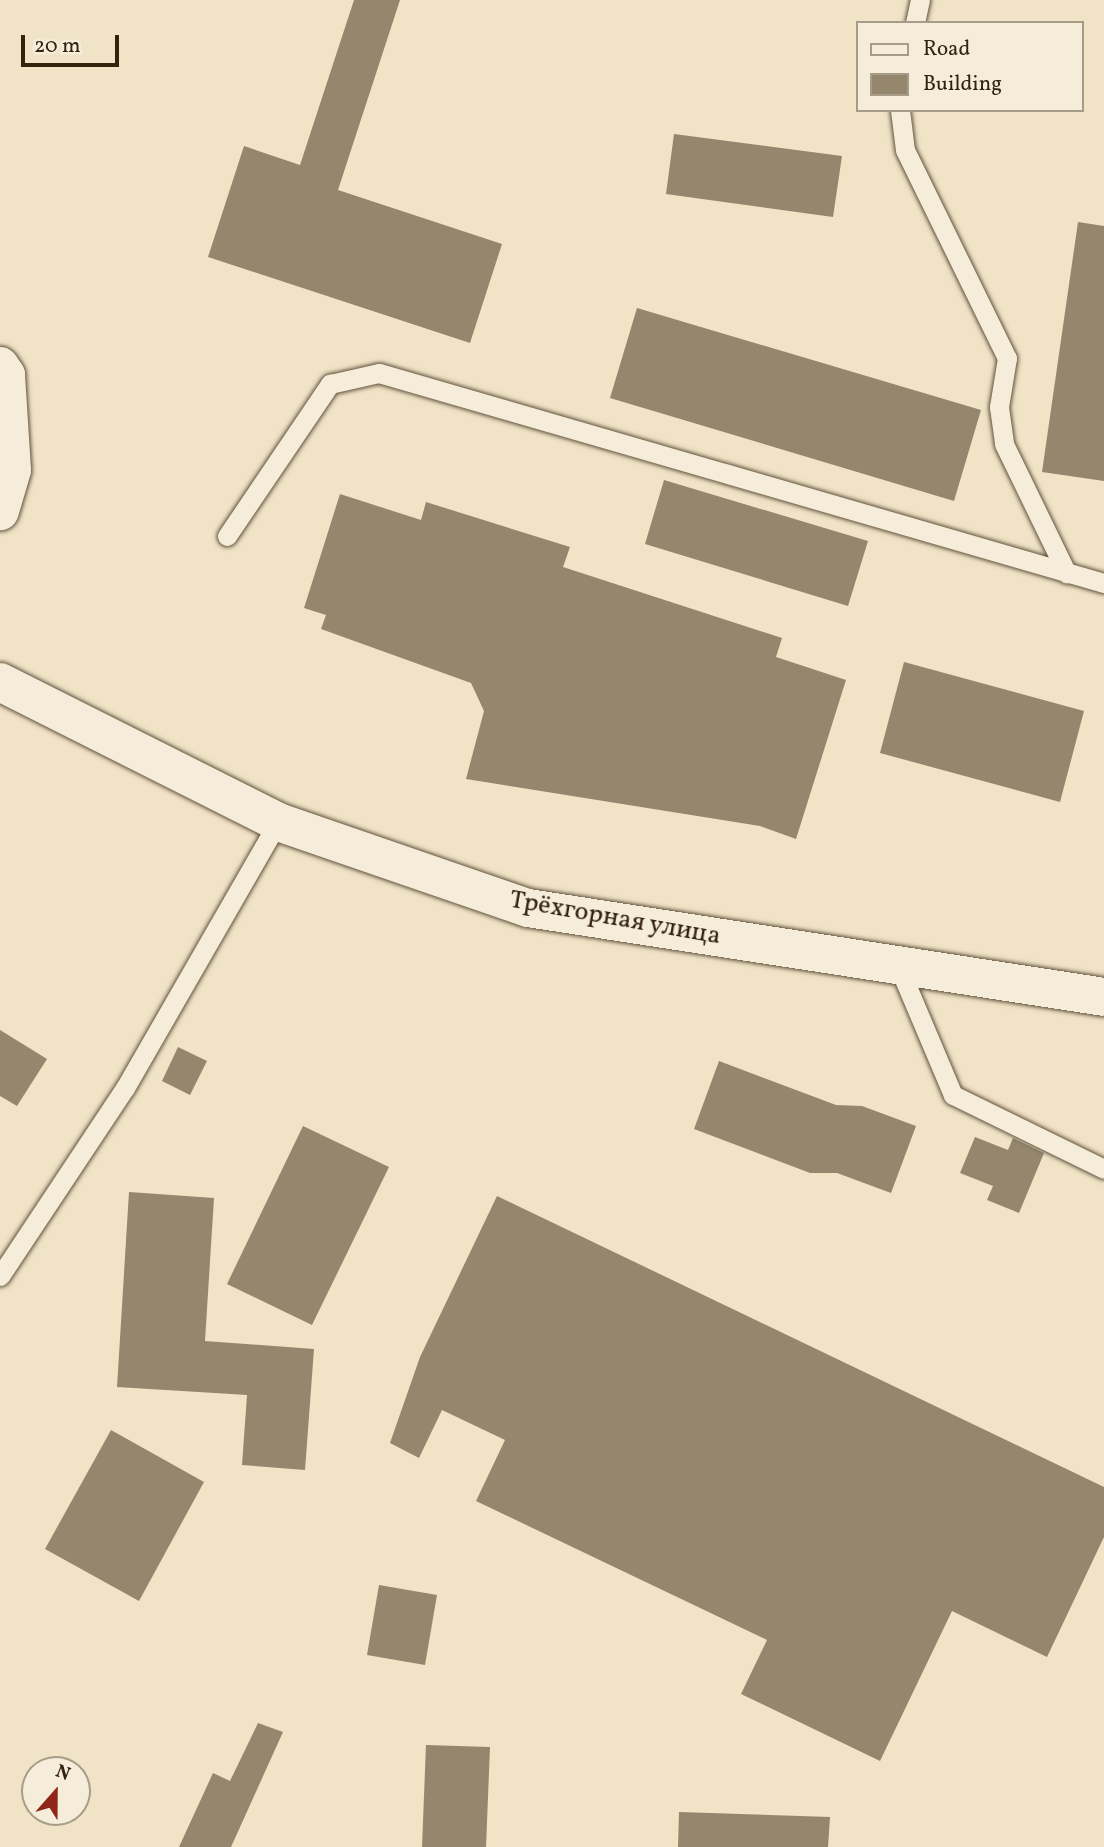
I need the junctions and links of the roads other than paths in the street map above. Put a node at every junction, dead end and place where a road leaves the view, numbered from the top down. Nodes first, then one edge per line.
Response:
1 (920, 0) edge
2 (915, 21) edge
3 (900, 112) edge
4 (0, 366) edge
5 (0, 511) edge
6 (226, 536) dead end
7 (1067, 574) junction
8 (1104, 583) edge
9 (0, 682) edge
10 (278, 822) junction
11 (898, 965) junction
12 (1104, 996) edge
13 (1104, 1168) edge
14 (0, 1276) edge

1 - 2 lane
3 - 7 lane
4 - 5 street
6 - 7 lane
7 - 8 lane
9 - 10 street, Трёхгорная улица
10 - 11 street, Трёхгорная улица
10 - 14 lane
11 - 12 street, Трёхгорная улица
11 - 13 lane

